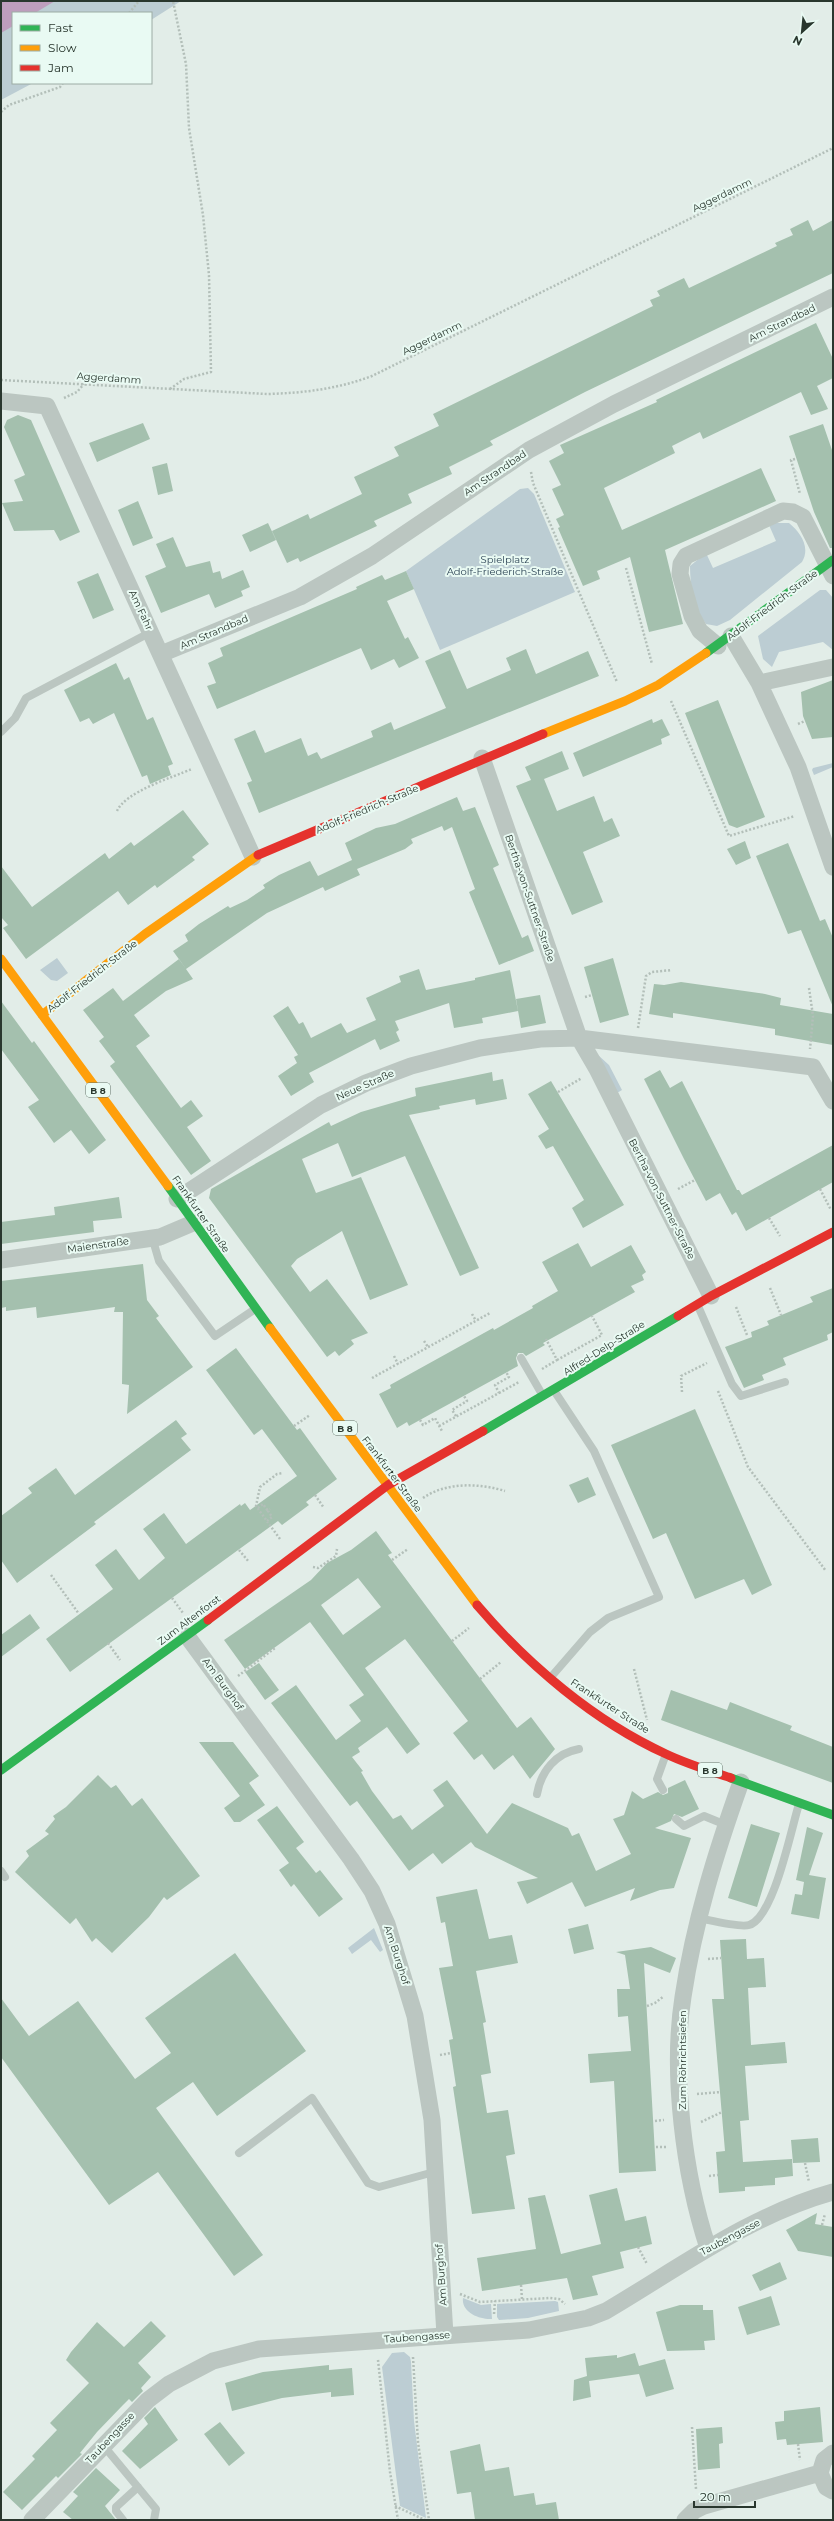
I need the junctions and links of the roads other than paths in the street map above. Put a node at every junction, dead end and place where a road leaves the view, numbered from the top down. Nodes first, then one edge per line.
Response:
1 (833, 297) edge
2 (1, 401) edge
3 (831, 567) edge
4 (152, 632) junction
5 (724, 641) junction
6 (161, 654) junction
7 (833, 667) edge
8 (759, 683) junction
9 (1, 732) edge
10 (482, 758) junction
11 (253, 857) junction
12 (833, 867) edge
13 (1, 959) edge
14 (42, 1015) junction
15 (579, 1038) junction
16 (833, 1101) edge
17 (177, 1199) junction
18 (193, 1223) junction
19 (833, 1232) edge
20 (152, 1237) junction
21 (1, 1260) edge
22 (704, 1300) junction
23 (256, 1308) junction
24 (521, 1358) dead end
25 (785, 1382) dead end
26 (554, 1391) junction
27 (543, 1397) junction
28 (388, 1485) junction
29 (187, 1636) junction
30 (549, 1678) junction
31 (579, 1750) dead end
32 (666, 1754) junction
33 (1, 1770) edge
34 (741, 1782) junction
35 (663, 1790) dead end
36 (537, 1794) dead end
37 (799, 1803) junction
38 (833, 1815) edge
39 (676, 1819) dead end
40 (726, 1825) junction
41 (698, 1918) junction
42 (239, 2153) dead end
43 (434, 2172) junction
44 (833, 2192) edge
45 (708, 2248) junction
46 (445, 2335) junction
47 (104, 2445) junction
48 (833, 2453) edge
49 (820, 2473) junction
50 (138, 2487) junction
51 (833, 2491) edge
52 (691, 2514) edge
53 (32, 2520) edge
54 (123, 2520) edge
55 (154, 2520) edge

1 - 6 street, Am Strandbad
2 - 4 street, Am Fahr
3 - 5 street, Adolf-Friedrich-Straße
3 - 5 street, Adolf-Friedrich-Straße
4 - 6 street, Am Fahr
4 - 9 lane
5 - 8 street
5 - 10 street, Adolf-Friedrich-Straße
6 - 11 street, Am Fahr
7 - 8 street
8 - 12 street
10 - 11 street, Adolf-Friedrich-Straße
10 - 15 street, Bertha-von-Suttner-Straße
11 - 14 street, Adolf-Friedrich-Straße
13 - 14 street, Frankfurter Straße / B 8
14 - 17 street, Frankfurter Straße / B 8
15 - 16 street
15 - 17 street, Neue Straße
15 - 22 street, Bertha-von-Suttner-Straße
17 - 18 street, Frankfurter Straße / B 8
18 - 20 street, Maienstraße
18 - 23 street, Frankfurter Straße / B 8
19 - 22 street, Alfred-Delp-Straße
20 - 21 street, Maienstraße
20 - 23 lane
22 - 25 lane
22 - 26 street, Alfred-Delp-Straße
23 - 28 street, Frankfurter Straße / B 8
24 - 27 lane
26 - 27 street, Alfred-Delp-Straße
26 - 30 lane
27 - 28 street, Alfred-Delp-Straße
28 - 29 street, Zum Altenforst
28 - 30 street, Frankfurter Straße / B 8
29 - 33 street, Zum Altenforst
29 - 43 street, Am Burghof
30 - 32 street, Frankfurter Straße / B 8
31 - 36 lane
32 - 34 street, Frankfurter Straße / B 8
32 - 35 lane
34 - 37 street, Frankfurter Straße / B 8
34 - 40 street, Zum Röhrichtsiefen
37 - 38 street, Frankfurter Straße / B 8
37 - 41 lane
39 - 40 lane
40 - 41 street, Zum Röhrichtsiefen
41 - 45 street, Zum Röhrichtsiefen
42 - 43 lane
43 - 46 street, Am Burghof
44 - 45 street, Taubengasse
45 - 46 street, Taubengasse
46 - 47 street, Taubengasse
47 - 50 lane
47 - 53 street, Taubengasse
48 - 49 street
49 - 51 street
49 - 52 street
50 - 54 lane
50 - 55 lane

